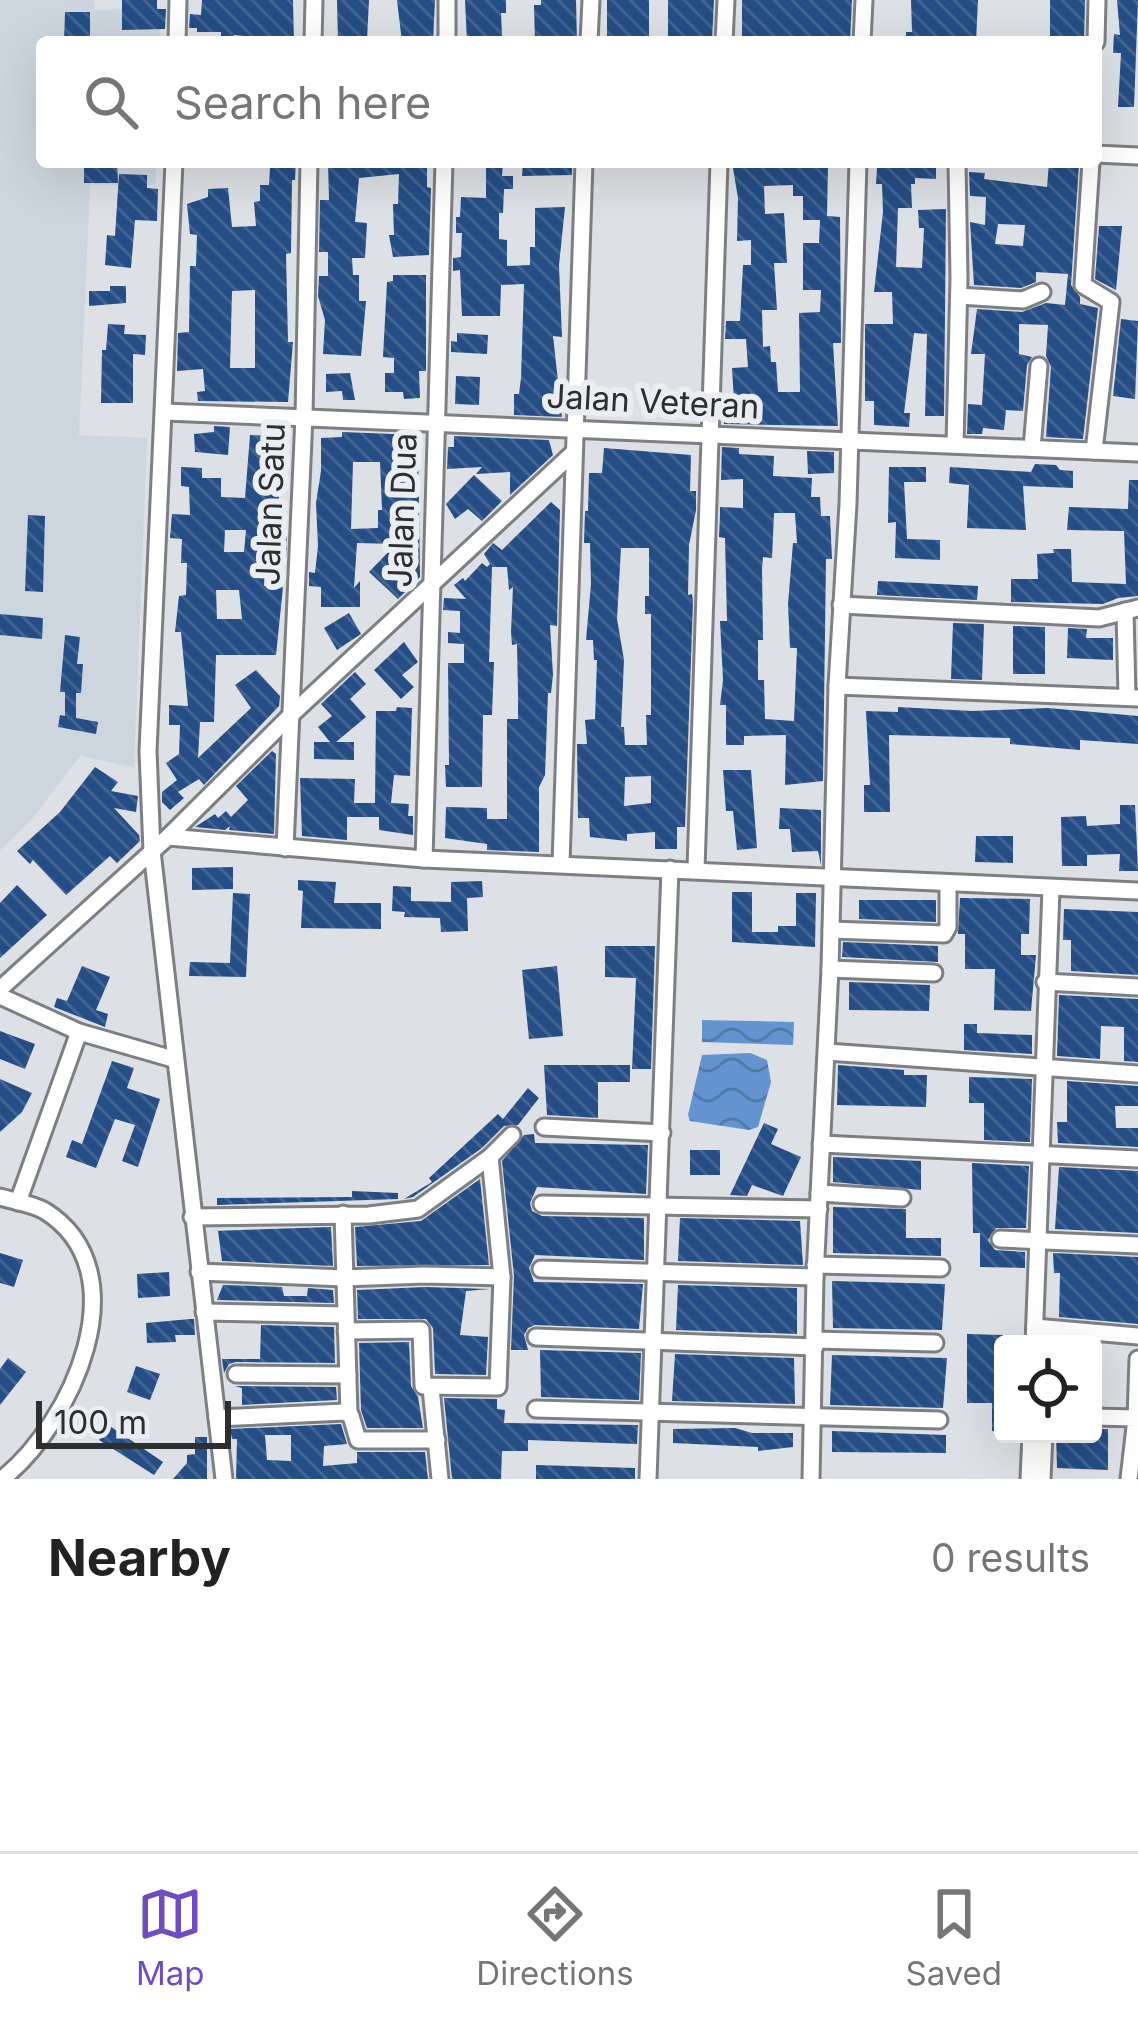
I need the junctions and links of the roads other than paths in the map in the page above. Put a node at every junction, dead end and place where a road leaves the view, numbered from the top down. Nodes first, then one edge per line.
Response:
1 (178, 0) edge
2 (314, 0) edge
3 (447, 0) edge
4 (591, 0) edge
5 (726, 0) edge
6 (864, 0) edge
7 (1097, 0) edge
8 (177, 36) edge
9 (313, 36) edge
10 (447, 36) edge
11 (589, 36) edge
12 (724, 36) edge
13 (862, 36) edge
14 (1096, 36) edge
15 (1102, 154) edge
16 (1138, 156) edge
17 (174, 168) edge
18 (309, 168) edge
19 (444, 168) edge
20 (584, 168) edge
21 (719, 168) edge
22 (858, 168) edge
23 (957, 168) edge
24 (1091, 168) edge
25 (1042, 292) dead end
26 (959, 296) junction
27 (1039, 366) dead end
28 (165, 412) junction
29 (304, 416) junction
30 (435, 421) junction
31 (574, 427) junction
32 (711, 434) junction
33 (850, 438) junction
34 (955, 444) junction
35 (1032, 448) junction
36 (1094, 452) junction
37 (1138, 453) edge
38 (572, 454) junction
39 (430, 584) junction
40 (841, 605) junction
41 (1131, 609) edge
42 (837, 686) junction
43 (1132, 698) edge
44 (292, 714) junction
45 (168, 837) junction
46 (285, 848) junction
47 (152, 851) junction
48 (424, 860) junction
49 (561, 864) junction
50 (670, 869) junction
51 (696, 869) junction
52 (833, 878) junction
53 (948, 884) junction
54 (1051, 889) junction
55 (1138, 891) edge
56 (831, 930) junction
57 (830, 969) junction
58 (934, 973) dead end
59 (1046, 982) junction
60 (1138, 987) edge
61 (0, 992) edge
62 (79, 1032) junction
63 (826, 1052) junction
64 (172, 1060) junction
65 (1044, 1070) junction
66 (1138, 1074) edge
67 (544, 1127) dead end
68 (662, 1133) junction
69 (512, 1135) dead end
70 (821, 1144) junction
71 (1043, 1153) junction
72 (490, 1157) junction
73 (1138, 1159) edge
74 (0, 1197) edge
75 (902, 1198) dead end
76 (819, 1201) junction
77 (18, 1202) junction
78 (542, 1204) dead end
79 (660, 1205) junction
80 (343, 1214) junction
81 (192, 1217) junction
82 (1000, 1239) dead end
83 (1039, 1240) junction
84 (1138, 1245) edge
85 (940, 1268) dead end
86 (541, 1269) dead end
87 (815, 1271) junction
88 (199, 1272) junction
89 (654, 1273) junction
90 (502, 1277) junction
91 (344, 1278) junction
92 (204, 1312) junction
93 (345, 1323) junction
94 (1034, 1335) edge
95 (1102, 1336) edge
96 (1138, 1336) edge
97 (536, 1337) dead end
98 (652, 1341) junction
99 (814, 1343) junction
100 (935, 1343) dead end
101 (1138, 1359) edge
102 (236, 1374) dead end
103 (347, 1375) junction
104 (431, 1388) junction
105 (536, 1408) dead end
106 (649, 1412) junction
107 (349, 1413) junction
108 (1102, 1417) edge
109 (217, 1418) junction
110 (1136, 1418) edge
111 (812, 1419) junction
112 (939, 1420) dead end
113 (436, 1440) junction
114 (1030, 1443) edge
115 (1044, 1443) edge
116 (2, 1479) edge
117 (224, 1479) edge
118 (440, 1479) edge
119 (648, 1479) edge
120 (811, 1479) edge
121 (1029, 1479) edge
122 (1042, 1479) edge
123 (1129, 1479) edge

1 - 8 street
2 - 9 street
3 - 10 street
4 - 11 street
5 - 12 street
6 - 13 street
7 - 14 street
15 - 16 street
17 - 28 street
18 - 29 street, Jalan Satu
19 - 30 street, Jalan Dua
20 - 31 street
21 - 32 street
22 - 33 street
23 - 26 street
24 - 36 street
25 - 26 street
26 - 34 street
27 - 35 street
28 - 29 street, Jalan Veteran
28 - 47 street
29 - 30 street, Jalan Veteran
29 - 44 street, Jalan Satu
30 - 31 street, Jalan Veteran
30 - 39 street, Jalan Dua
31 - 32 street, Jalan Veteran
31 - 38 street
32 - 33 street, Jalan Veteran
32 - 51 street
33 - 34 street, Jalan Veteran
33 - 40 street
34 - 35 street, Jalan Veteran
35 - 36 street, Jalan Veteran
36 - 37 street, Jalan Veteran
38 - 39 street
38 - 49 street
39 - 44 street
39 - 48 street, Jalan Dua
40 - 41 street
40 - 42 street
41 - 43 street
42 - 43 street
42 - 52 street
44 - 45 street
44 - 46 street, Jalan Satu
45 - 46 street
45 - 47 street
46 - 48 street
47 - 61 street
47 - 64 street
48 - 49 street
49 - 50 street
50 - 51 street
50 - 68 street
51 - 52 street
52 - 53 street
52 - 56 street
53 - 54 street
53 - 56 street
54 - 55 street
54 - 59 street
56 - 57 street
57 - 58 street
57 - 63 street
59 - 60 street
59 - 65 street
61 - 62 street
62 - 64 street
62 - 77 street
63 - 65 street
63 - 70 street
64 - 81 street
65 - 66 street
65 - 71 street
67 - 68 street
68 - 79 street
69 - 72 street
70 - 71 street
70 - 76 street
71 - 73 street
71 - 83 street
72 - 80 street
72 - 90 street
74 - 77 street
75 - 76 street
76 - 79 street
76 - 87 street
77 - 116 street
78 - 79 street
79 - 89 street
80 - 81 street
80 - 91 street
81 - 88 street
82 - 83 street
83 - 84 street
83 - 94 street
85 - 87 street
86 - 89 street
87 - 89 street
87 - 99 street
88 - 91 street
88 - 92 street
89 - 98 street
90 - 91 street
90 - 104 street
91 - 93 street
92 - 93 street
92 - 109 street
93 - 103 street
93 - 104 street
95 - 96 street
97 - 98 street
98 - 99 street
98 - 106 street
99 - 100 street
99 - 111 street
101 - 110 street
102 - 103 street
103 - 107 street
104 - 113 street
105 - 106 street
106 - 111 street
106 - 119 street
107 - 109 street
107 - 113 street
108 - 110 street
109 - 117 street
110 - 123 street
111 - 112 street
111 - 120 street
113 - 118 street
114 - 121 street
115 - 122 street

